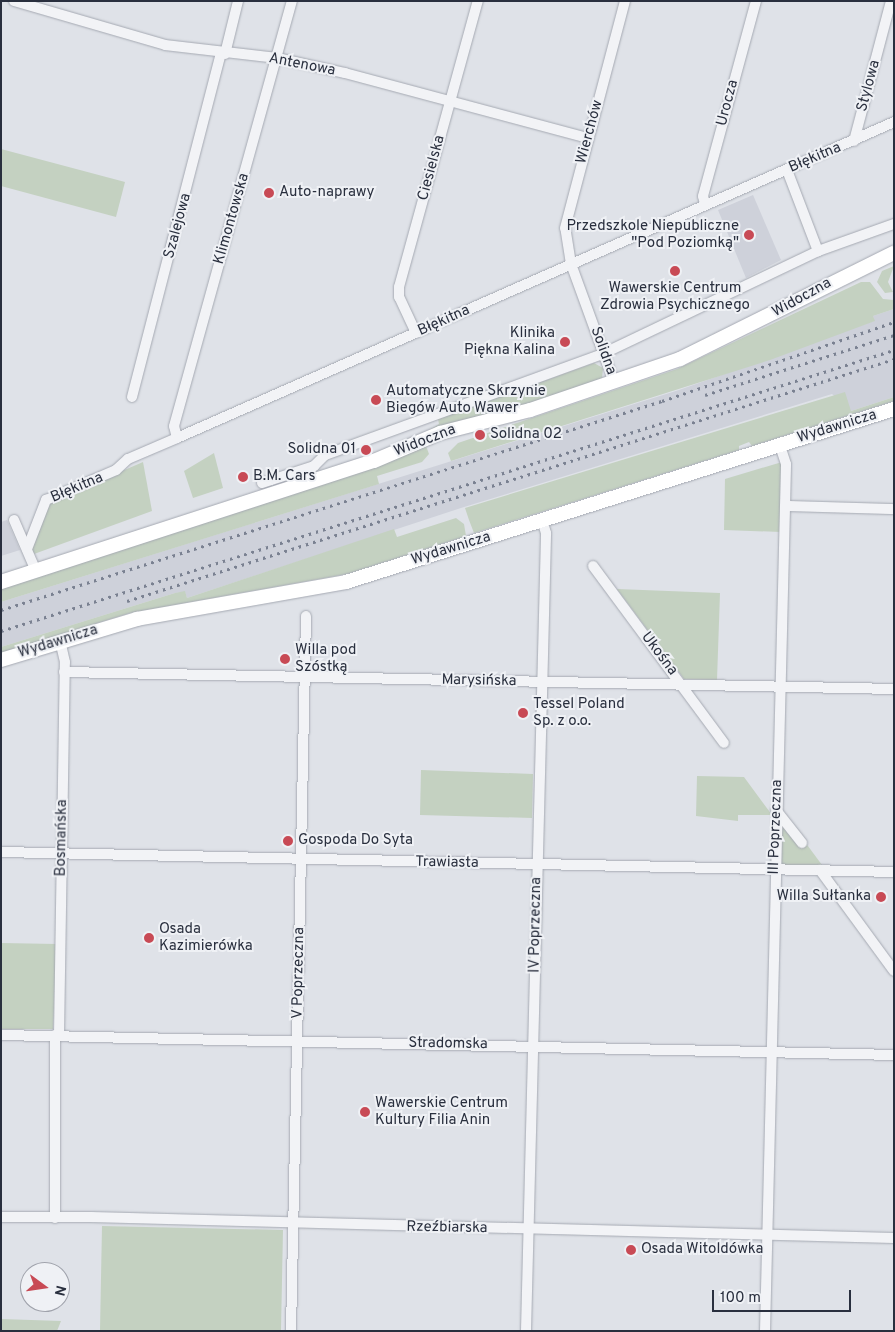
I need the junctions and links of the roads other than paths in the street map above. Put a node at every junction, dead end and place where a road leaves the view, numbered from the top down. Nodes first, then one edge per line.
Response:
1 (14, 1) edge
2 (238, 1) edge
3 (292, 1) edge
4 (478, 1) edge
5 (625, 1) edge
6 (756, 1) edge
7 (891, 1) edge
8 (223, 54) junction
9 (277, 58) junction
10 (451, 100) junction
11 (894, 122) edge
12 (588, 138) junction
13 (854, 141) junction
14 (787, 170) junction
15 (705, 204) junction
16 (894, 224) edge
17 (818, 251) junction
18 (894, 253) edge
19 (571, 264) junction
20 (416, 333) junction
21 (603, 354) junction
22 (614, 382) junction
23 (132, 397) dead end
24 (894, 409) edge
25 (177, 438) junction
26 (780, 445) junction
27 (262, 483) dead end
28 (785, 506) junction
29 (894, 509) edge
30 (14, 520) dead end
31 (542, 520) junction
32 (27, 549) junction
33 (593, 566) dead end
34 (36, 571) junction
35 (1, 582) edge
36 (306, 616) dead end
37 (60, 641) junction
38 (1, 660) edge
39 (64, 672) junction
40 (305, 676) junction
41 (543, 682) junction
42 (681, 684) junction
43 (781, 687) junction
44 (894, 689) edge
45 (724, 743) dead end
46 (776, 810) junction
47 (802, 843) dead end
48 (1, 852) edge
49 (62, 853) junction
50 (302, 859) junction
51 (537, 864) junction
52 (774, 869) junction
53 (820, 870) junction
54 (894, 872) edge
55 (894, 970) edge
56 (1, 1035) edge
57 (57, 1035) junction
58 (298, 1041) junction
59 (533, 1046) junction
60 (771, 1052) junction
61 (894, 1055) edge
62 (1, 1217) edge
63 (54, 1218) junction
64 (293, 1224) junction
65 (528, 1230) junction
66 (766, 1235) junction
67 (894, 1238) edge
68 (292, 1331) edge
69 (526, 1331) edge
70 (765, 1331) edge

1 - 8 street, Antenowa
2 - 8 street, Szalejowa
3 - 9 street, Klimontowska
4 - 10 street, Ciesielska
5 - 12 street, Wierchów
6 - 15 street, Urocza
7 - 13 street, Stylowa
8 - 9 street, Antenowa
8 - 23 street, Szalejowa
9 - 10 street, Antenowa
9 - 25 street, Klimontowska
10 - 12 street, Antenowa
10 - 20 street, Ciesielska
11 - 13 street, Błękitna
12 - 19 street, Wierchów
13 - 14 street, Błękitna
14 - 15 street, Błękitna
14 - 17 street
15 - 19 street, Błękitna
16 - 17 street, Widoczna
17 - 21 street, Widoczna
18 - 22 main road, Widoczna
19 - 20 street, Błękitna
19 - 21 street, Solidna
20 - 25 street, Błękitna
21 - 22 street, Solidna
21 - 27 street, Widoczna
22 - 34 main road, Widoczna
24 - 26 main road, Wydawnicza
25 - 32 street, Błękitna
26 - 28 street, III Poprzeczna
26 - 31 main road, Wydawnicza
28 - 29 street
28 - 43 street, III Poprzeczna
30 - 32 street
31 - 37 main road, Wydawnicza
31 - 41 street, IV Poprzeczna
32 - 34 street
33 - 42 street, Ukośna
34 - 35 main road, Widoczna
36 - 40 street, V Poprzeczna
37 - 38 main road, Wydawnicza
37 - 39 street, Bosmańska
39 - 40 street, Marysińska
39 - 49 street, Bosmańska
40 - 41 street, Marysińska
40 - 50 street, V Poprzeczna
41 - 42 street, Marysińska
41 - 51 street, IV Poprzeczna
42 - 43 street, Marysińska
42 - 45 street, Ukośna
43 - 44 street, Marysińska
43 - 46 street, III Poprzeczna
46 - 47 street
46 - 52 street, III Poprzeczna
48 - 49 street, Trawiasta
49 - 50 street, Trawiasta
49 - 57 street, Bosmańska
50 - 51 street, Trawiasta
50 - 58 street, V Poprzeczna
51 - 52 street, Trawiasta
51 - 59 street, IV Poprzeczna
52 - 53 street, Trawiasta
52 - 60 street, III Poprzeczna
53 - 54 street, Trawiasta
53 - 55 street
56 - 57 street, Stradomska
57 - 58 street, Stradomska
57 - 63 street, Bosmańska
58 - 59 street, Stradomska
58 - 64 street, V Poprzeczna
59 - 60 street, Stradomska
59 - 65 street, IV Poprzeczna
60 - 61 street, Stradomska
60 - 66 street, III Poprzeczna
62 - 63 street, Rzeźbiarska
63 - 64 street, Rzeźbiarska
64 - 65 street, Rzeźbiarska
64 - 68 street, V Poprzeczna
65 - 66 street, Rzeźbiarska
65 - 69 street, IV Poprzeczna
66 - 67 street, Rzeźbiarska
66 - 70 street, III Poprzeczna

